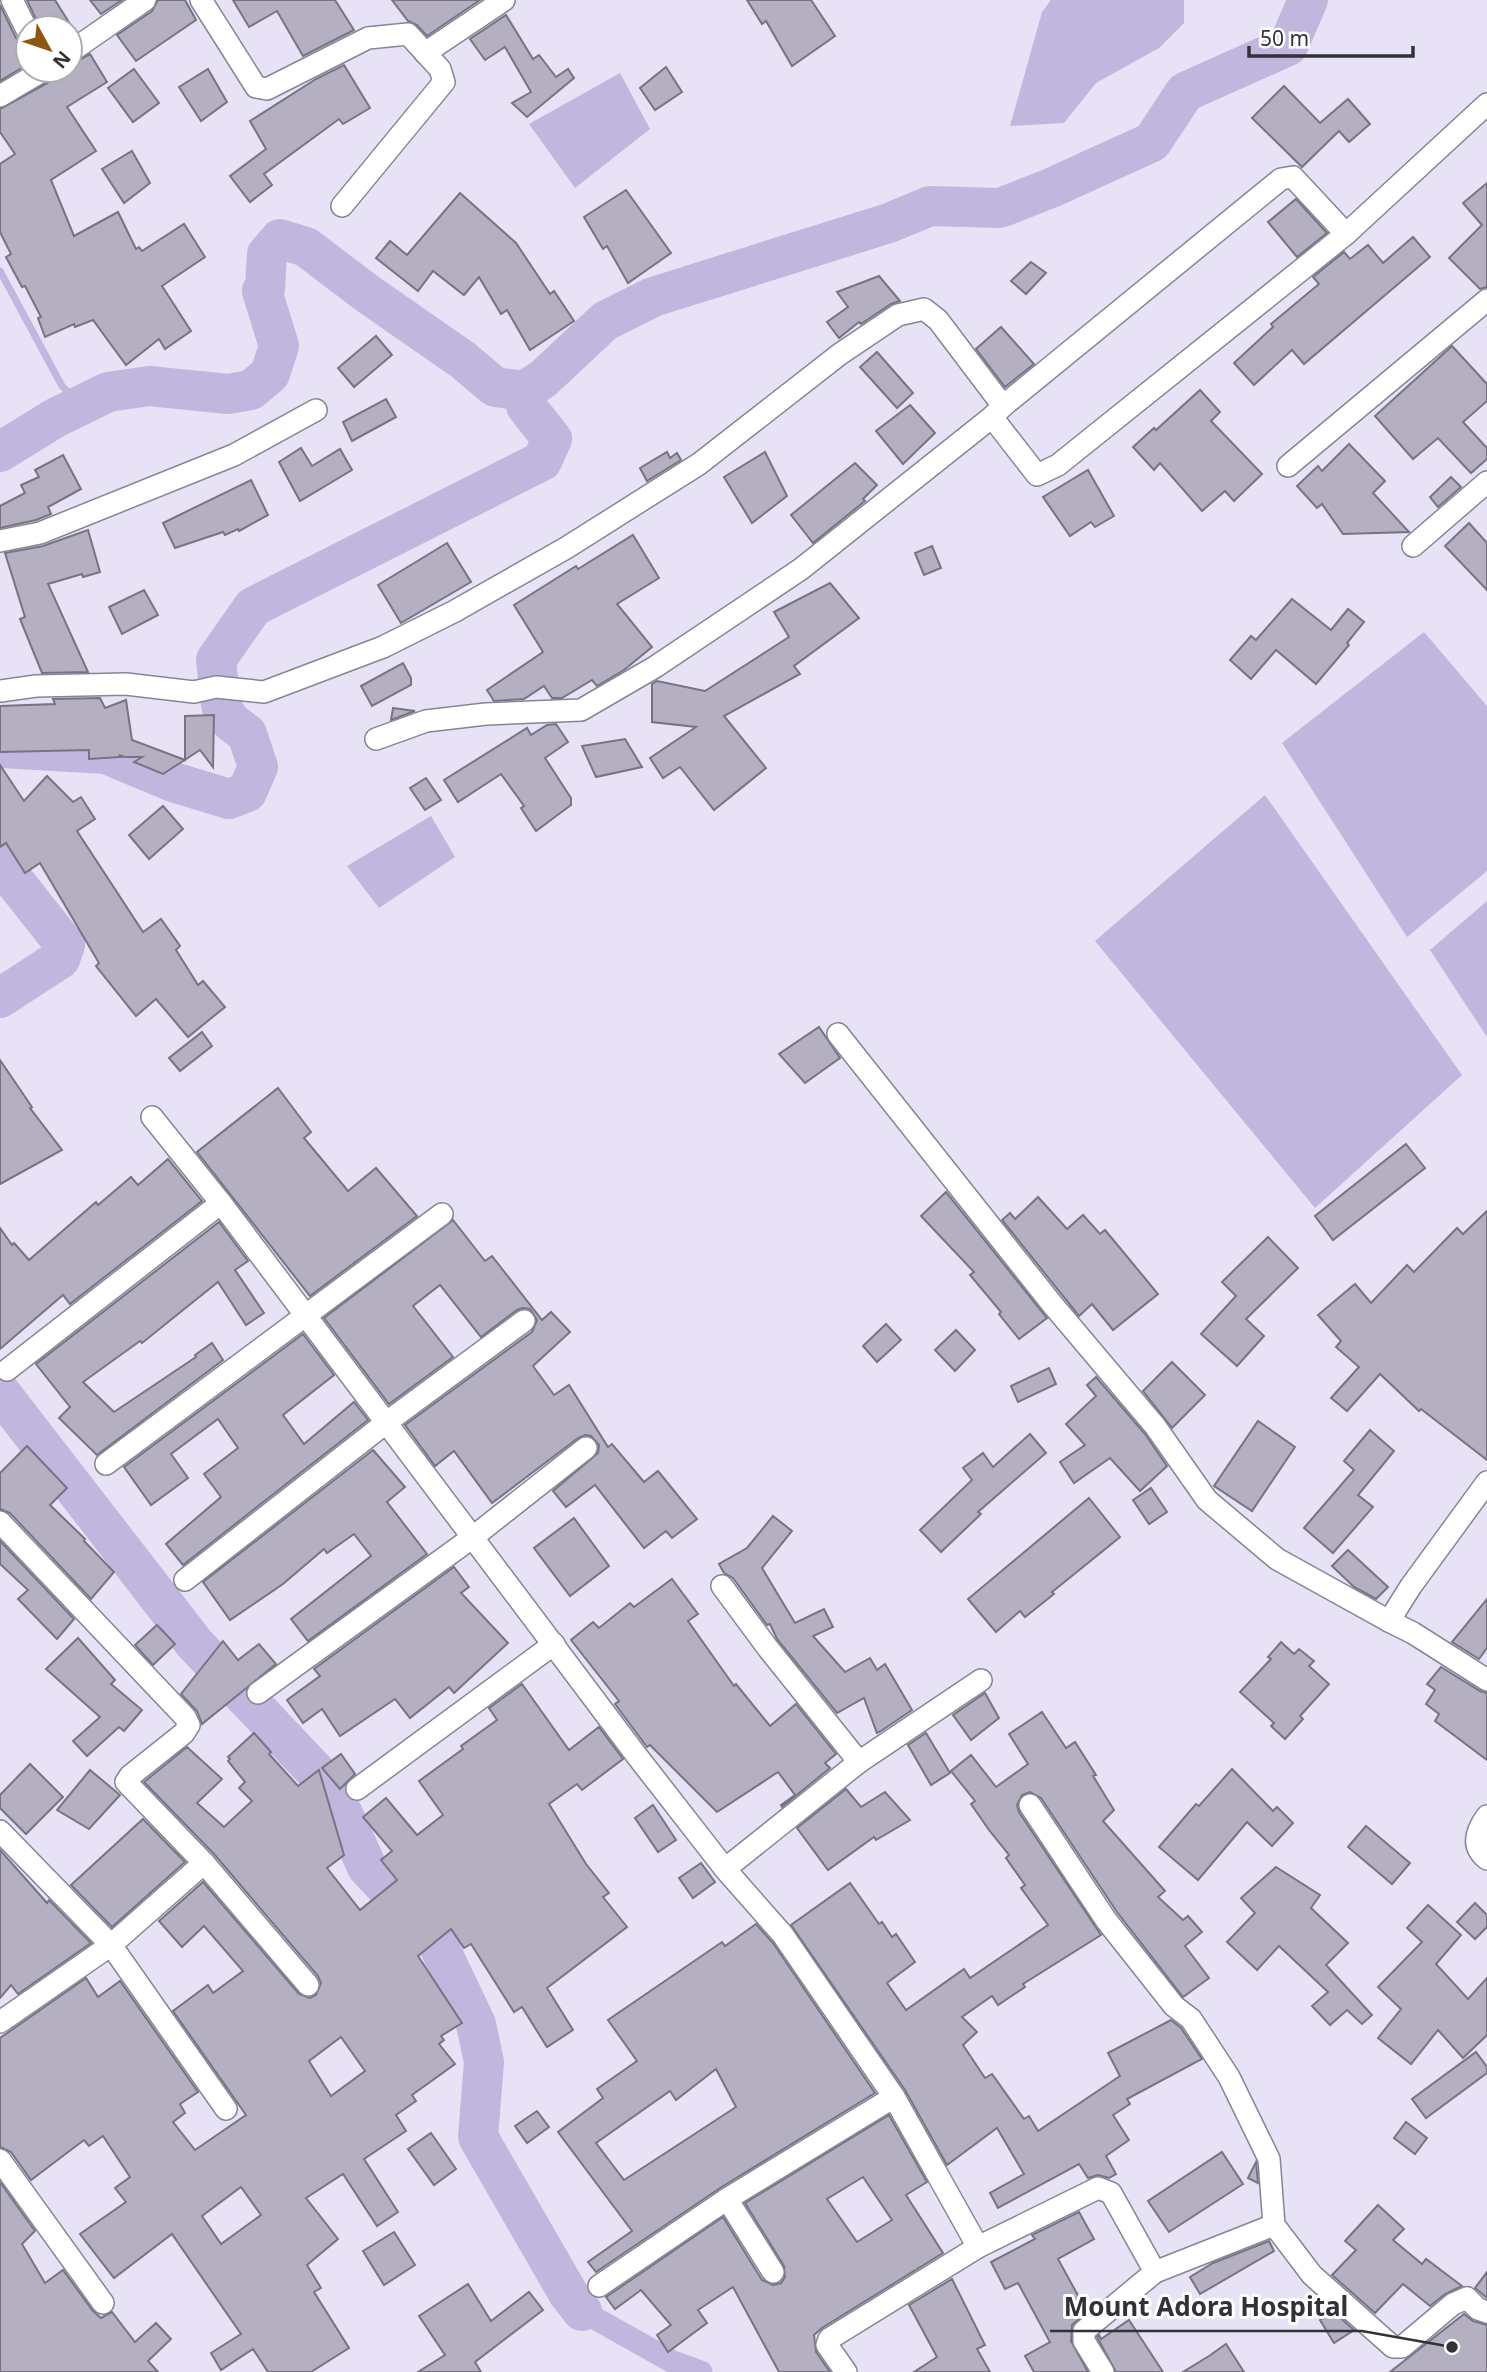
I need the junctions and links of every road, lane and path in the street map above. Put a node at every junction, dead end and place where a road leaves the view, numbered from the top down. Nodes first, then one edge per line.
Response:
1 (145, 0) edge
2 (201, 0) edge
3 (504, 0) edge
4 (84, 42) edge
5 (425, 53) junction
6 (20, 84) edge
7 (0, 96) edge
8 (1487, 104) edge
9 (342, 206) dead end
10 (1346, 234) junction
11 (1487, 300) edge
12 (316, 410) dead end
13 (997, 411) junction
14 (1288, 467) dead end
15 (1487, 482) edge
16 (0, 541) edge
17 (1413, 546) dead end
18 (0, 691) edge
19 (376, 739) dead end
20 (838, 1034) dead end
21 (152, 1117) dead end
22 (221, 1203) junction
23 (442, 1214) dead end
24 (306, 1314) junction
25 (524, 1321) dead end
26 (7, 1370) dead end
27 (387, 1422) junction
28 (586, 1448) dead end
29 (106, 1464) dead end
30 (1487, 1482) edge
31 (0, 1522) edge
32 (473, 1537) junction
33 (186, 1580) dead end
34 (722, 1586) dead end
35 (1389, 1621) junction
36 (554, 1644) junction
37 (981, 1680) dead end
38 (1487, 1680) edge
39 (258, 1693) dead end
40 (859, 1762) junction
41 (357, 1790) dead end
42 (1030, 1805) dead end
43 (1487, 1816) edge
44 (0, 1830) edge
45 (1487, 1859) edge
46 (204, 1864) junction
47 (725, 1869) junction
48 (111, 1945) junction
49 (309, 1985) dead end
50 (0, 2022) edge
51 (894, 2097) junction
52 (226, 2109) dead end
53 (0, 2160) edge
54 (727, 2199) junction
55 (1274, 2225) junction
56 (978, 2247) junction
57 (772, 2272) dead end
58 (1155, 2272) junction
59 (599, 2286) dead end
60 (103, 2303) dead end
61 (1487, 2312) edge
62 (846, 2372) edge
63 (1103, 2372) edge

1 - 4 street
2 - 5 street
3 - 5 street
5 - 9 street
6 - 7 street
8 - 10 street
10 - 13 street
10 - 13 street
11 - 14 street
12 - 16 street
13 - 18 street
13 - 19 street
15 - 17 street
20 - 35 street
21 - 22 street
22 - 24 street
22 - 26 street
23 - 24 street
24 - 27 street
24 - 29 street
25 - 27 street
27 - 32 street
27 - 33 street
28 - 32 street
30 - 35 street
31 - 46 street
32 - 36 street
32 - 39 street
34 - 40 street
35 - 38 street
36 - 41 street
36 - 47 street
37 - 40 street
40 - 47 street
42 - 55 street
43 - 45 street
44 - 48 street
46 - 48 street
46 - 49 street
47 - 51 street
48 - 50 street
48 - 52 street
51 - 54 street
51 - 56 street
53 - 60 street
54 - 57 street
54 - 59 street
55 - 58 street
55 - 61 street
56 - 58 street
56 - 62 street
58 - 63 street

